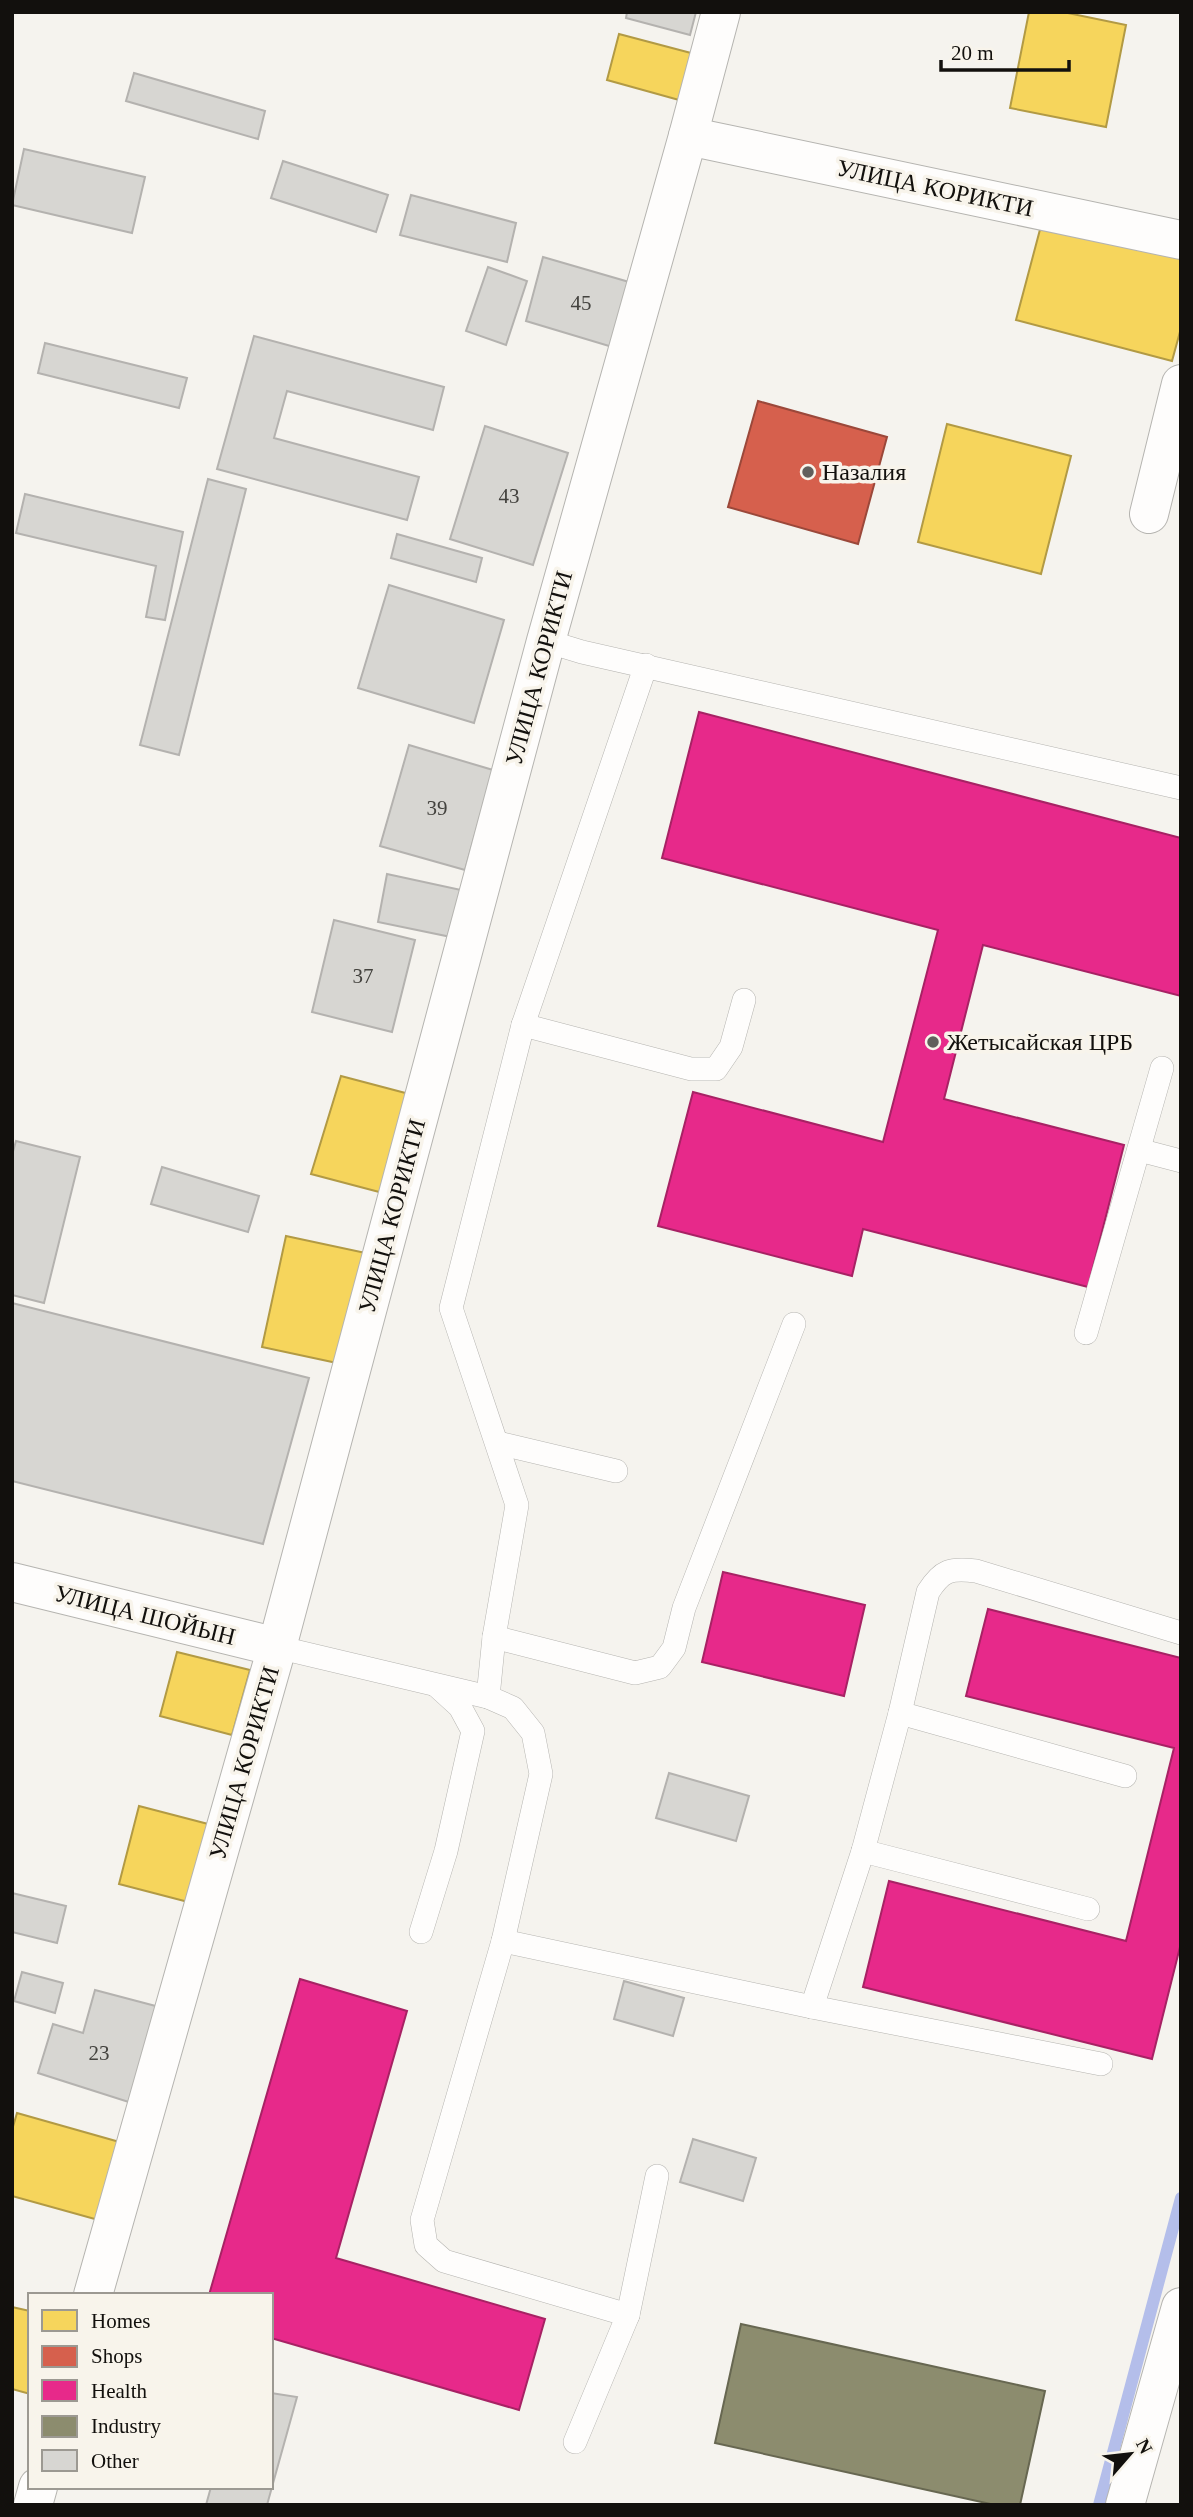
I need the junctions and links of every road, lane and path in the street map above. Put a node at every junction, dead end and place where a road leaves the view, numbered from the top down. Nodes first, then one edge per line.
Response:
1 (721, 12) edge
2 (688, 135) junction
3 (1181, 240) edge
4 (1181, 384) edge
5 (1149, 514) dead end
6 (546, 641) junction
7 (646, 665) junction
8 (1181, 788) edge
9 (744, 1000) dead end
10 (523, 1024) junction
11 (1162, 1068) dead end
12 (1139, 1150) junction
13 (1181, 1161) edge
14 (794, 1324) dead end
15 (1086, 1333) dead end
16 (498, 1443) junction
17 (616, 1471) dead end
18 (12, 1582) edge
19 (1181, 1633) edge
20 (494, 1637) junction
21 (277, 1647) junction
22 (435, 1684) junction
23 (488, 1697) junction
24 (900, 1713) junction
25 (1125, 1776) dead end
26 (863, 1851) junction
27 (1088, 1909) dead end
28 (421, 1932) dead end
29 (503, 1941) junction
30 (812, 2007) junction
31 (1101, 2064) dead end
32 (657, 2176) dead end
33 (94, 2293) edge
34 (1181, 2307) edge
35 (628, 2315) junction
36 (575, 2442) dead end
37 (1125, 2505) edge

1 - 2 street, УЛИЦА КОРИКТИ
2 - 3 street, УЛИЦА КОРИКТИ
2 - 6 street, УЛИЦА КОРИКТИ
4 - 5 street
6 - 7 lane
6 - 21 street, УЛИЦА КОРИКТИ
7 - 8 lane
7 - 10 lane
9 - 10 lane
10 - 16 lane
11 - 12 lane
12 - 13 lane
12 - 15 lane
14 - 20 lane
16 - 17 lane
16 - 20 lane
18 - 21 street, УЛИЦА ШОЙЫН
19 - 24 lane
20 - 23 lane
21 - 22 lane
21 - 33 street, УЛИЦА КОРИКТИ
22 - 23 lane
22 - 28 lane
23 - 29 lane
24 - 25 lane
24 - 26 lane
26 - 27 lane
26 - 30 lane
29 - 30 lane
29 - 35 lane
30 - 31 lane
32 - 35 lane
34 - 37 street
35 - 36 lane

